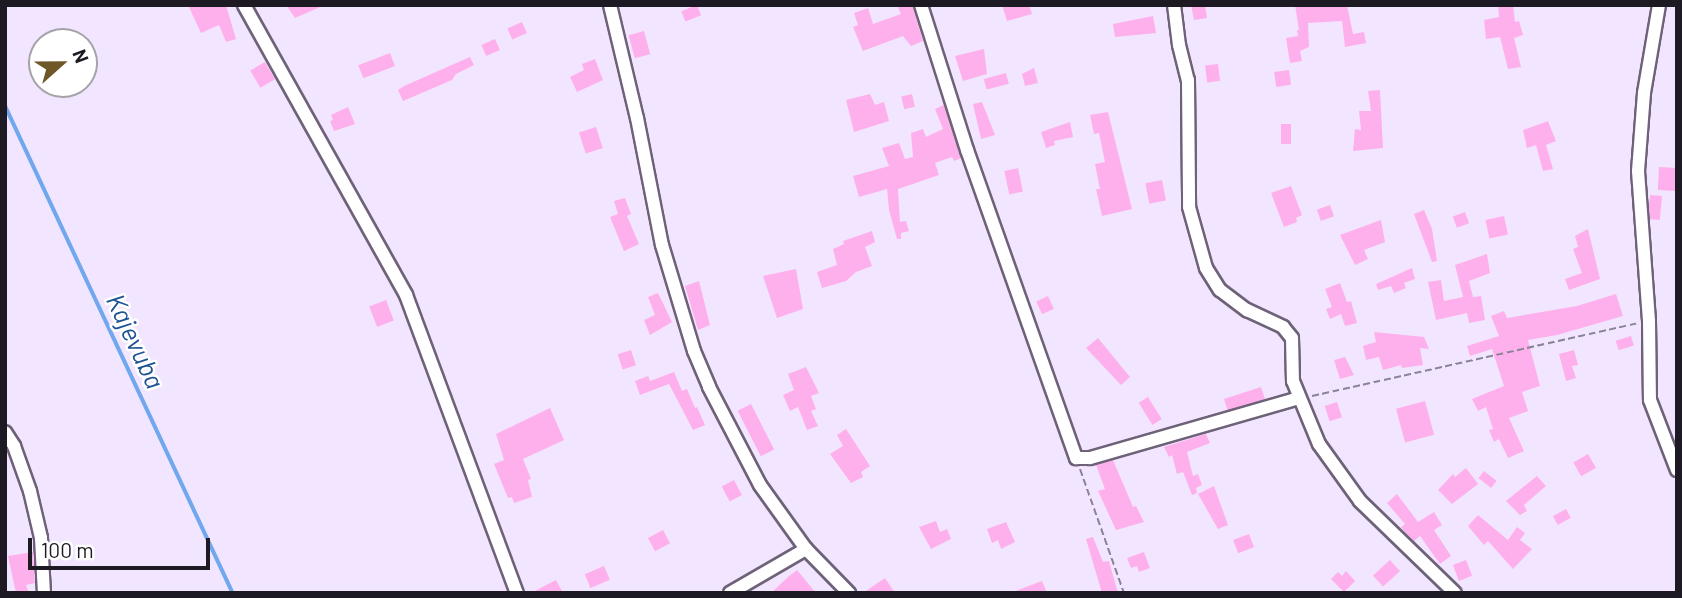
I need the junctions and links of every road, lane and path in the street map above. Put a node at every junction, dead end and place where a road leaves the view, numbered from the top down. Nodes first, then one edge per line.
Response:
1 (244, 5) edge
2 (610, 5) edge
3 (921, 5) edge
4 (1174, 5) edge
5 (1659, 5) edge
6 (1649, 321) junction
7 (1298, 398) junction
8 (5, 432) edge
9 (1076, 458) junction
10 (1677, 470) edge
11 (806, 549) junction
12 (44, 593) edge
13 (517, 593) edge
14 (730, 593) edge
15 (849, 593) edge
16 (1124, 593) edge
17 (1455, 593) edge

1 - 13 street
2 - 11 street
3 - 9 street
4 - 7 street
5 - 6 street
6 - 7 path
6 - 10 street
7 - 9 street
7 - 17 street
8 - 12 street
9 - 16 path
11 - 14 street
11 - 15 street

